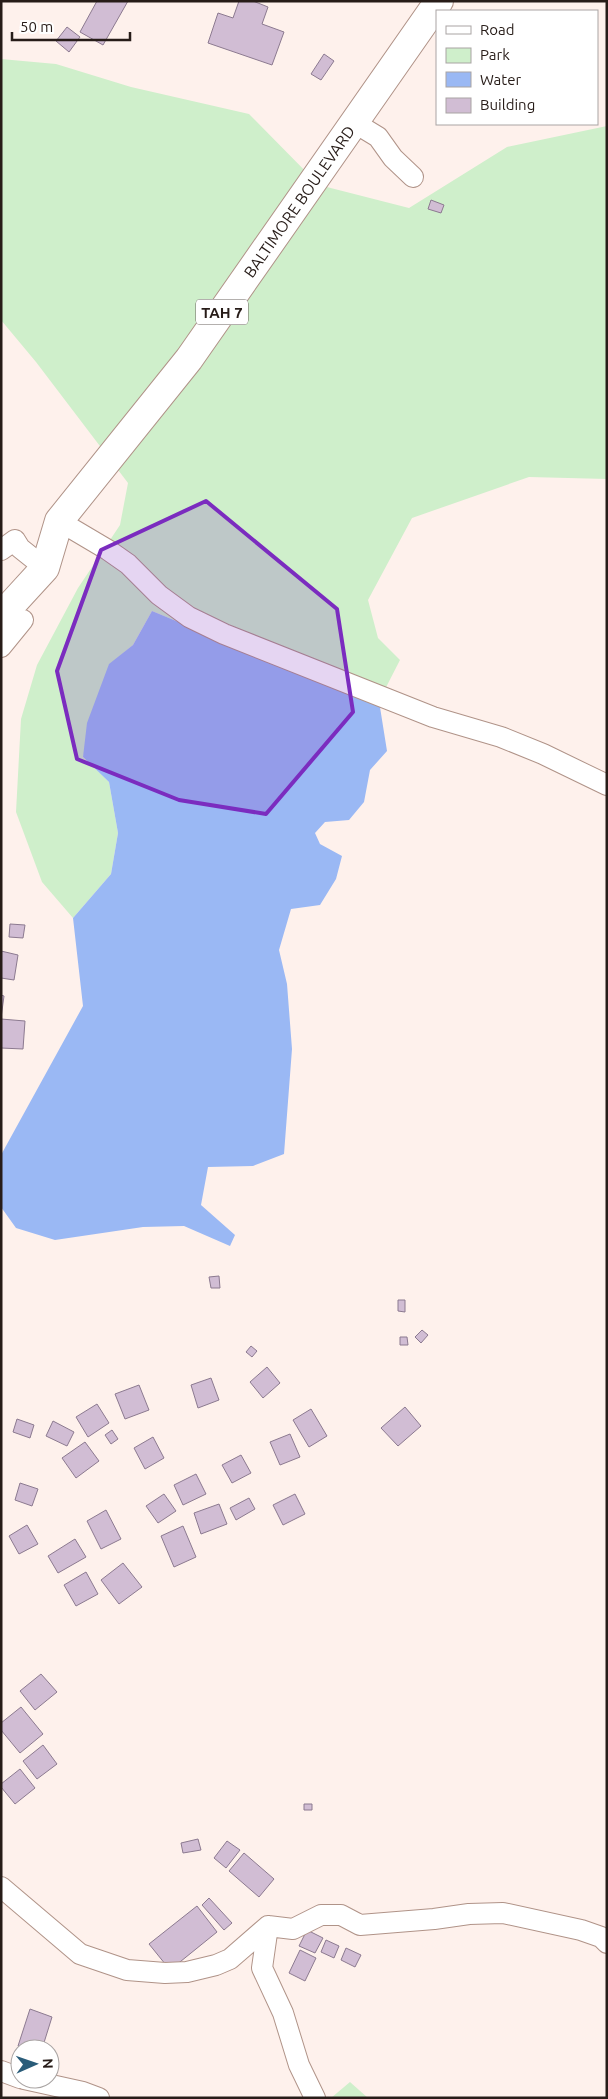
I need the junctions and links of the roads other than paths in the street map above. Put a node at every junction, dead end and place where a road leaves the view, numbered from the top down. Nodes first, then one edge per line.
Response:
1 (439, 1) edge
2 (355, 123) junction
3 (413, 177) dead end
4 (59, 520) junction
5 (1, 550) edge
6 (45, 568) junction
7 (12, 618) edge
8 (1, 647) edge
9 (607, 785) edge
10 (1, 1886) edge
11 (268, 1926) junction
12 (607, 1943) edge
13 (60, 2087) edge
14 (99, 2098) edge
15 (315, 2098) edge

1 - 2 highway, BALTIMORE BOULEVARD / TAH 7
2 - 3 street
2 - 4 highway, BALTIMORE BOULEVARD / TAH 7
4 - 6 highway, BALTIMORE BOULEVARD / TAH 7
4 - 9 street
5 - 6 street
6 - 7 highway, BALTIMORE BOULEVARD / TAH 7
7 - 8 street
10 - 11 street
11 - 12 street
11 - 15 street
13 - 14 street

